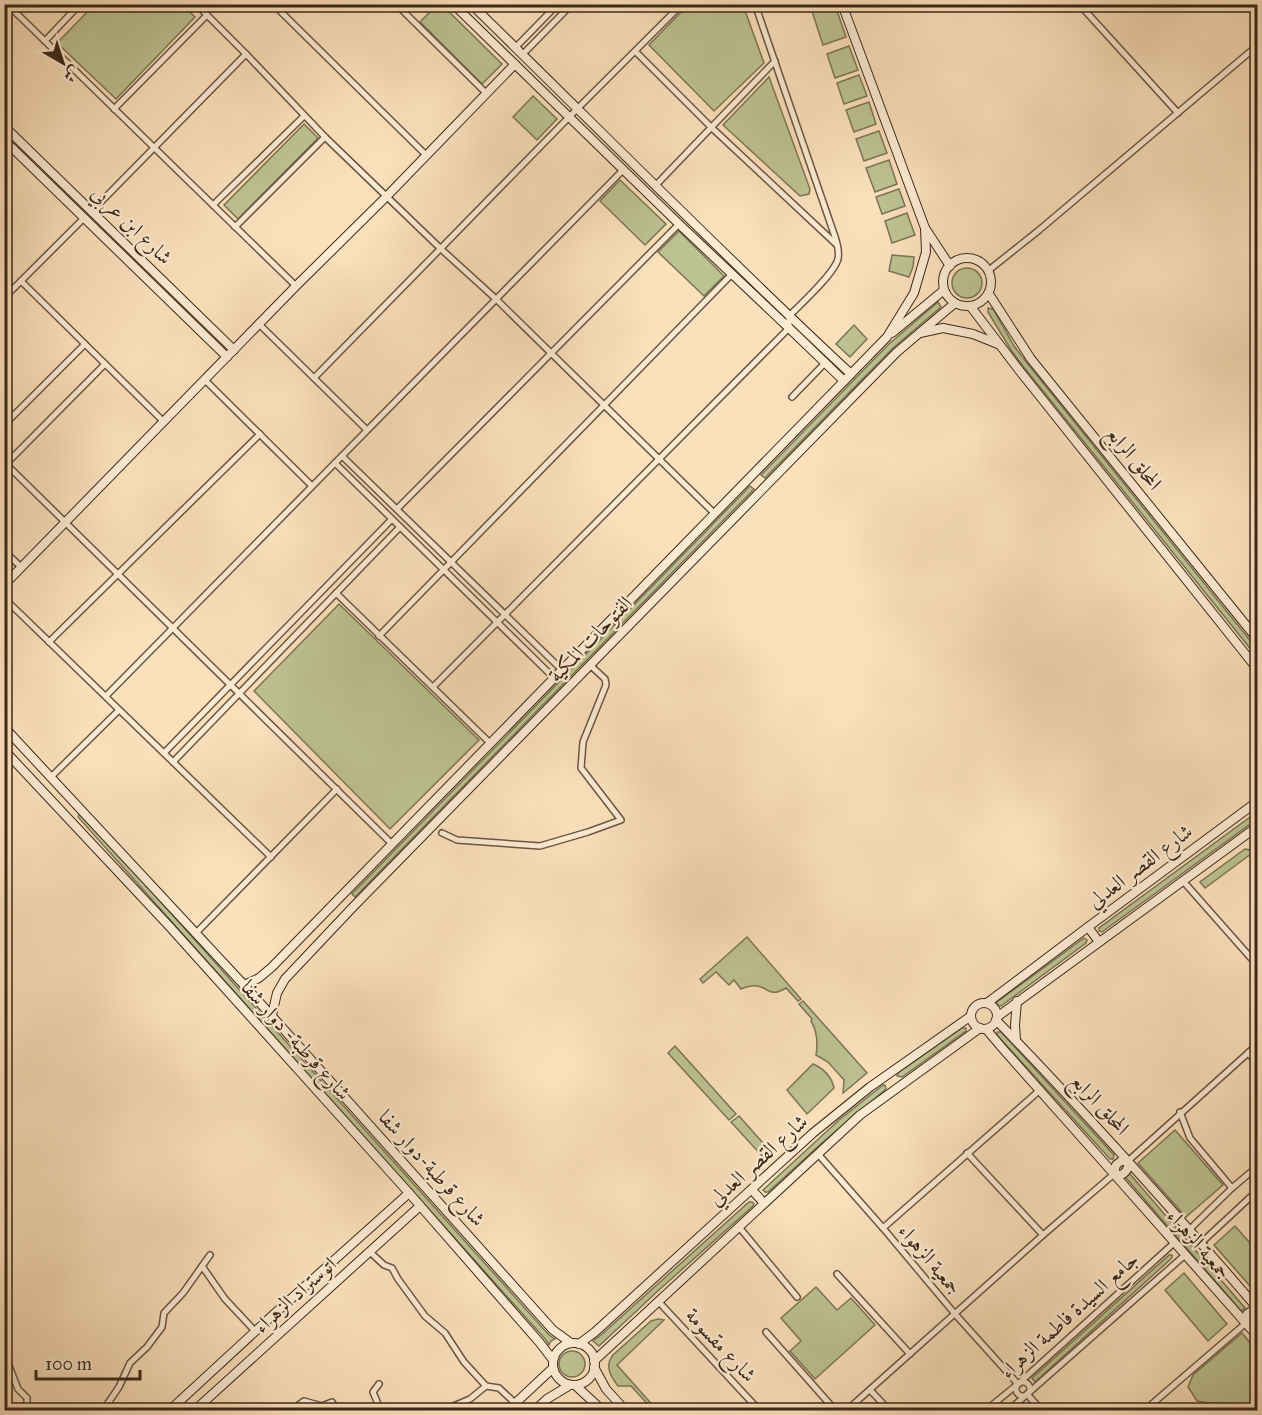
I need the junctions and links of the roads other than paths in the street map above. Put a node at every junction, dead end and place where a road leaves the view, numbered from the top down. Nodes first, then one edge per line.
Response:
1 (80, 4) edge
2 (196, 4) edge
3 (273, 4) edge
4 (396, 4) edge
5 (453, 4) edge
6 (471, 4) edge
7 (558, 4) edge
8 (572, 4) edge
9 (682, 4) edge
10 (755, 4) edge
11 (842, 4) edge
12 (1079, 4) edge
13 (6, 5) edge
14 (207, 15) junction
15 (45, 41) junction
16 (1257, 45) edge
17 (515, 48) junction
18 (636, 51) junction
19 (246, 54) junction
20 (523, 54) junction
21 (775, 61) junction
22 (514, 64) junction
23 (486, 93) junction
24 (114, 109) junction
25 (577, 109) junction
26 (1178, 113) junction
27 (304, 116) junction
28 (569, 117) junction
29 (4, 126) edge
30 (712, 128) junction
31 (325, 137) junction
32 (4, 140) edge
33 (11, 147) junction
34 (154, 147) junction
35 (4, 153) edge
36 (426, 155) junction
37 (623, 170) junction
38 (656, 185) junction
39 (387, 196) junction
40 (213, 205) junction
41 (92, 211) junction
42 (84, 218) junction
43 (679, 224) junction
44 (235, 227) junction
45 (925, 228) junction
46 (837, 245) junction
47 (441, 249) junction
48 (136, 255) junction
49 (129, 262) junction
50 (950, 266) junction
51 (989, 270) junction
52 (731, 274) junction
53 (21, 281) junction
54 (296, 286) junction
55 (944, 290) junction
56 (989, 294) junction
57 (4, 298) edge
58 (496, 299) junction
59 (955, 303) junction
60 (971, 307) junction
61 (789, 316) junction
62 (259, 324) junction
63 (789, 328) junction
64 (918, 334) junction
65 (887, 337) junction
66 (85, 344) junction
67 (1000, 345) junction
68 (234, 350) junction
69 (551, 353) junction
70 (227, 357) junction
71 (825, 363) junction
72 (105, 364) junction
73 (851, 374) junction
74 (314, 378) junction
75 (205, 380) junction
76 (844, 381) junction
77 (792, 397) dead end
78 (604, 405) junction
79 (164, 422) junction
80 (4, 425) edge
81 (368, 430) junction
82 (260, 434) junction
83 (342, 456) junction
84 (659, 459) junction
85 (5, 463) edge
86 (335, 463) junction
87 (751, 477) junction
88 (312, 486) junction
89 (763, 489) junction
90 (397, 509) junction
91 (715, 514) junction
92 (392, 519) junction
93 (65, 522) junction
94 (400, 527) junction
95 (4, 551) edge
96 (451, 562) junction
97 (21, 567) junction
98 (444, 569) junction
99 (118, 574) junction
100 (4, 585) edge
101 (336, 593) junction
102 (4, 598) edge
103 (505, 615) junction
104 (497, 622) junction
105 (173, 628) junction
106 (379, 636) junction
107 (1257, 640) edge
108 (49, 642) junction
109 (590, 665) junction
110 (561, 670) junction
111 (1257, 670) edge
112 (554, 678) junction
113 (231, 685) junction
114 (433, 687) junction
115 (239, 694) junction
116 (106, 696) junction
117 (119, 710) junction
118 (4, 727) edge
119 (490, 743) junction
120 (4, 750) edge
121 (164, 753) junction
122 (173, 762) junction
123 (51, 777) junction
124 (337, 789) junction
125 (1257, 801) edge
126 (76, 803) junction
127 (64, 814) junction
128 (1254, 828) edge
129 (442, 833) dead end
130 (1257, 837) edge
131 (392, 844) junction
132 (271, 857) junction
133 (1183, 881) junction
134 (341, 896) junction
135 (353, 907) junction
136 (180, 915) junction
137 (169, 926) junction
138 (1088, 927) junction
139 (196, 933) junction
140 (1099, 942) junction
141 (1257, 966) edge
142 (244, 985) junction
143 (1017, 1001) junction
144 (987, 1003) junction
145 (272, 1015) junction
146 (971, 1016) junction
147 (997, 1018) junction
148 (983, 1028) junction
149 (1016, 1041) junction
150 (1257, 1044) edge
151 (1248, 1053) junction
152 (1257, 1064) edge
153 (887, 1075) junction
154 (896, 1088) junction
155 (1040, 1090) junction
156 (1180, 1112) junction
157 (968, 1153) junction
158 (818, 1154) junction
159 (1128, 1161) junction
160 (1257, 1166) edge
161 (1114, 1174) junction
162 (1232, 1188) junction
163 (752, 1190) junction
164 (1257, 1190) edge
165 (409, 1193) junction
166 (765, 1203) junction
167 (420, 1206) junction
168 (739, 1227) junction
169 (883, 1228) junction
170 (1190, 1230) junction
171 (1043, 1235) junction
172 (1174, 1243) junction
173 (1202, 1243) junction
174 (370, 1252) junction
175 (210, 1255) dead end
176 (1185, 1255) junction
177 (202, 1266) junction
178 (837, 1274) dead end
179 (797, 1297) dead end
180 (658, 1301) junction
181 (1257, 1310) edge
182 (955, 1314) junction
183 (1257, 1321) edge
184 (1246, 1323) junction
185 (255, 1331) junction
186 (766, 1332) dead end
187 (1257, 1337) edge
188 (575, 1344) junction
189 (4, 1353) edge
190 (910, 1354) junction
191 (553, 1364) junction
192 (594, 1364) junction
193 (379, 1384) dead end
194 (1018, 1384) junction
195 (573, 1385) junction
196 (486, 1386) junction
197 (870, 1390) junction
198 (1027, 1394) junction
199 (516, 1404) junction
200 (27, 1410) edge
201 (101, 1410) edge
202 (170, 1410) edge
203 (195, 1410) edge
204 (292, 1410) edge
205 (338, 1410) edge
206 (383, 1410) edge
207 (444, 1410) edge
208 (508, 1410) edge
209 (535, 1410) edge
210 (602, 1410) edge
211 (626, 1410) edge
212 (759, 1410) edge
213 (835, 1410) edge
214 (847, 1410) edge
215 (889, 1410) edge
216 (986, 1410) edge
217 (1009, 1410) edge
218 (1041, 1410) edge
219 (1145, 1410) edge

1 - 15 street
2 - 14 street
3 - 36 street
4 - 23 street
5 - 22 street
6 - 17 street
7 - 17 street
8 - 20 street
9 - 18 street
10 - 21 street
11 - 45 street
12 - 26 street
13 - 15 street
14 - 19 street
14 - 24 street
15 - 24 street
16 - 26 street
17 - 20 street
18 - 25 street
18 - 30 street
19 - 27 street
19 - 34 street
20 - 25 street
21 - 30 street
21 - 46 street
22 - 23 street
22 - 28 street
23 - 36 street
24 - 34 street
25 - 28 street
25 - 38 street
26 - 51 street
27 - 31 street
27 - 40 street
28 - 37 street
28 - 47 street
29 - 41 street, شارع ابن عربي
30 - 38 street
30 - 46 street
31 - 39 street
31 - 44 street
32 - 33 street
33 - 35 street
33 - 42 street
34 - 40 street
34 - 41 street
36 - 39 street
37 - 43 street
37 - 58 street
38 - 61 street
39 - 47 street
39 - 54 street
40 - 44 street
41 - 48 street, شارع ابن عربي
42 - 49 street
42 - 53 street
43 - 52 street
43 - 69 street
44 - 54 street
45 - 50 street
45 - 65 street
46 - 61 street
47 - 58 street
47 - 74 street
48 - 49 street
48 - 68 street, شارع ابن عربي
49 - 70 street
50 - 51 street
50 - 55 street
51 - 56 street
52 - 63 street
52 - 78 street
53 - 57 street
53 - 66 street
54 - 62 street
55 - 59 street
55 - 65 street
56 - 60 street
56 - 107 street, المحلق الرابع
58 - 69 street
58 - 81 street
59 - 60 street
59 - 64 street, الفتوحات المكية
60 - 67 street
61 - 63 street
61 - 73 street
62 - 68 street
62 - 74 street
63 - 71 street
63 - 84 street
64 - 67 street
64 - 89 street, الفتوحات المكية
65 - 73 street
66 - 72 street
66 - 80 street
67 - 111 street
68 - 70 street
69 - 78 street
69 - 90 street
70 - 75 street
71 - 76 street
71 - 77 street
72 - 79 street
72 - 85 street
73 - 76 street
74 - 81 street
75 - 79 street
75 - 82 street
76 - 87 street
78 - 84 street
78 - 96 street
79 - 93 street
81 - 83 street
82 - 88 street
82 - 99 street
83 - 86 street
83 - 90 street
84 - 91 street
84 - 103 street
85 - 93 street
86 - 88 street
86 - 92 street
87 - 89 street
87 - 91 street
88 - 105 street
89 - 109 street, الفتوحات المكية
90 - 96 street
91 - 110 street
92 - 94 street
92 - 113 street
93 - 97 street
93 - 99 street
94 - 98 street
94 - 101 street
95 - 97 street
96 - 98 street
96 - 103 street
97 - 100 street
98 - 104 street
98 - 106 street
99 - 105 street
99 - 108 street
101 - 106 street
101 - 115 street
102 - 108 street
103 - 104 street
103 - 110 street
104 - 112 street
104 - 114 street
105 - 113 street
105 - 116 street
106 - 114 street
108 - 116 street
109 - 129 street
109 - 135 street, الفتوحات المكية
110 - 112 street
112 - 119 street
113 - 115 street
113 - 121 street
114 - 119 street
115 - 122 street
115 - 124 street
116 - 117 street
117 - 121 street
117 - 123 street
118 - 123 street, شارع قرطبة-دوار شفا
119 - 131 street
120 - 127 street, شارع قرطبة- دوار شفا
121 - 122 street
122 - 132 street
123 - 126 street, شارع قرطبة-دوار شفا
124 - 131 street
124 - 132 street
125 - 138 street, شارع القصر العدلي
126 - 127 street
126 - 136 street, شارع قرطبة-دوار شفا
127 - 137 street, شارع قرطبة- دوار شفا
128 - 130 street
128 - 133 street, شارع القصر العدلي
131 - 134 street
132 - 139 street
133 - 140 street, شارع القصر العدلي
133 - 141 street
134 - 135 street
134 - 142 street
135 - 145 street, الفتوحات المكية
136 - 137 street
136 - 139 street, شارع قرطبة-دوار شفا
137 - 165 street, شارع قرطبة- دوار شفا
138 - 140 street
138 - 144 street, شارع القصر العدلي
139 - 142 street, شارع قرطبة-دوار شفا
140 - 143 street, شارع القصر العدلي
142 - 145 street, شارع قرطبة-دوار شفا
143 - 147 street, شارع القصر العدلي
143 - 149 street
144 - 146 street
144 - 147 street
145 - 188 street, شارع قرطبة-دوار شفا
146 - 148 street
146 - 153 street, شارع القصر العدلي
147 - 148 street
147 - 149 street, المحلق الرابع
148 - 154 street, شارع القصر العدلي
148 - 155 street, المحلق الرابع
149 - 159 street, المحلق الرابع
150 - 151 street, المحلق الرابع
151 - 152 street
151 - 156 street, المحلق الرابع
153 - 154 street
153 - 163 street, شارع القصر العدلي
154 - 158 street, شارع القصر العدلي
155 - 157 street
155 - 161 street, المحلق الرابع
156 - 159 street, المحلق الرابع
156 - 162 street
157 - 169 street
157 - 171 street
158 - 166 street, شارع القصر العدلي
158 - 169 street, جمعية الزهواء
159 - 161 street
159 - 170 street, جمعية الزهراء
160 - 162 street
161 - 171 street
161 - 172 street, جمعية الزهراء
162 - 170 street
163 - 166 street
163 - 188 street, شارع القصر العدلي
164 - 173 street
165 - 167 street, شارع قرطبة- دوار شفا
165 - 185 street, اتوستراد الزهراء
166 - 168 street, شارع القصر العدلي
167 - 174 street, اتوستراد الزهراء
167 - 191 street, شارع قرطبة- دوار شفا
168 - 179 street, شارع القصر العدلي
168 - 180 street, شارع القصر العدلي
169 - 182 street, جمعية الزهواء
170 - 173 street, جمعية الزهراء
171 - 182 street
172 - 176 street, جمعية الزهراء
172 - 194 street, جامع السيدة فاطمة الزهراء
173 - 181 street, جمعية الزهراء
174 - 196 street
174 - 203 street, اتوستراد الزهراء
175 - 177 street
176 - 184 street, جمعية الزهراء
176 - 198 street
177 - 185 street, اتوستراد الزهراء
177 - 201 street
178 - 190 street
180 - 192 street, شارع القصر العدلي
180 - 212 street, شارع مقسومة
181 - 184 street
182 - 190 street
182 - 194 street, جمعية الزهواء
183 - 184 street
184 - 187 street, جمعية الزهراء
184 - 219 street
185 - 202 street, اتوستراد الزهراء
186 - 213 street
188 - 191 street
188 - 192 street
189 - 200 street
190 - 197 street
191 - 195 street
191 - 199 street
192 - 195 street
192 - 211 street
193 - 206 street
194 - 198 street
194 - 198 street
194 - 216 street, جامع السيدة فاطمة الزهراء
195 - 209 street
195 - 210 street
196 - 199 street
196 - 207 street
197 - 214 street
197 - 215 street
198 - 217 street
198 - 218 street
199 - 208 street
204 - 205 street

